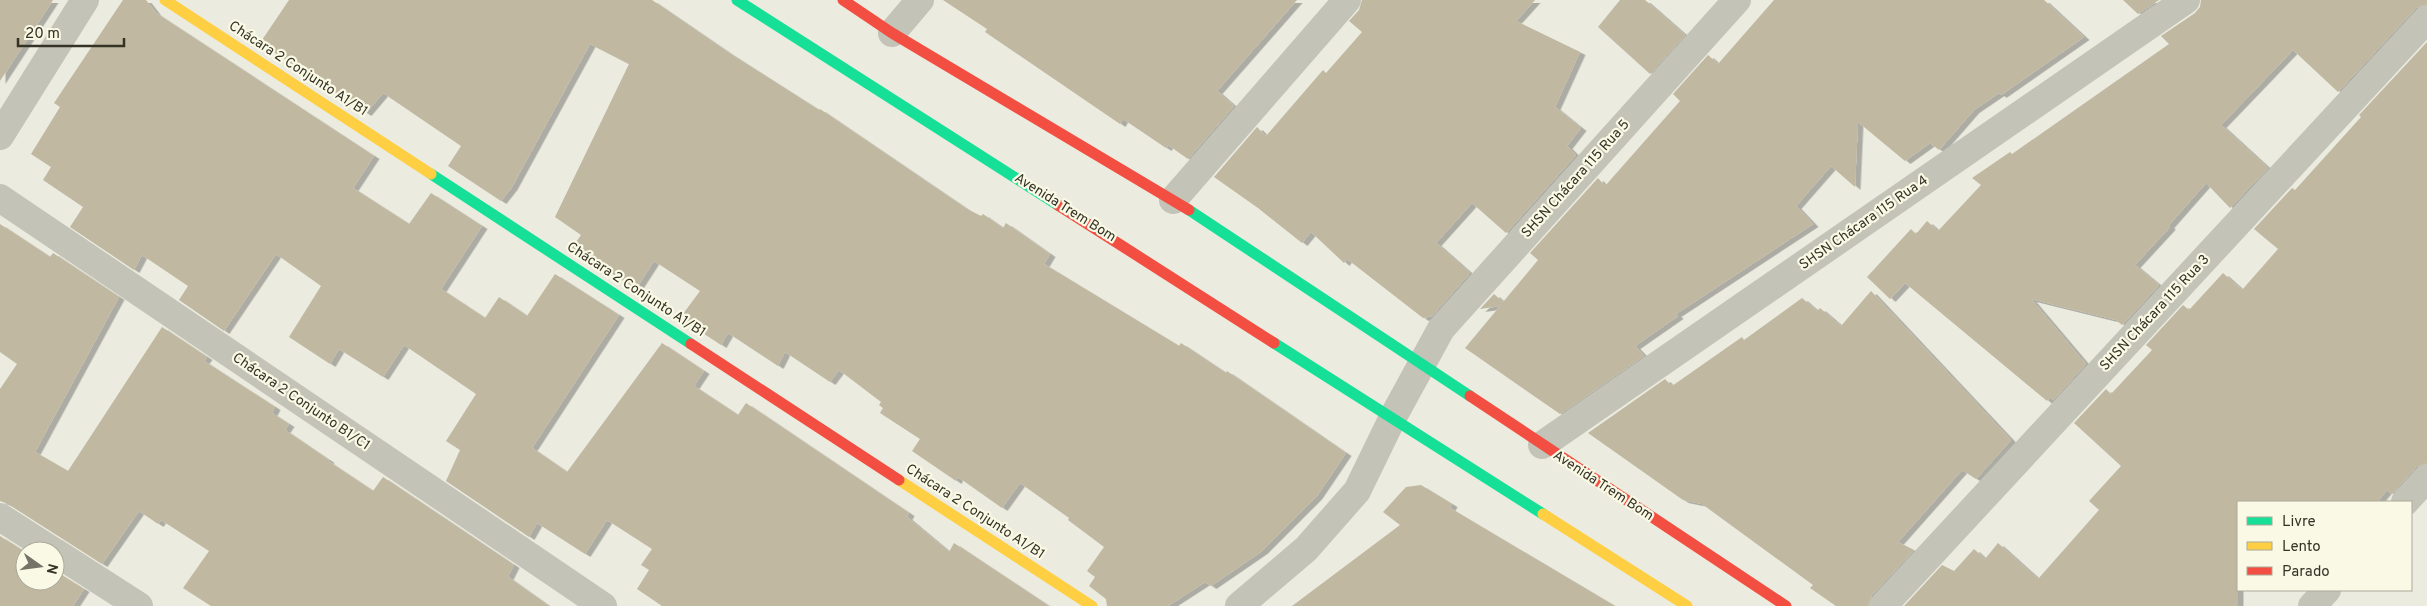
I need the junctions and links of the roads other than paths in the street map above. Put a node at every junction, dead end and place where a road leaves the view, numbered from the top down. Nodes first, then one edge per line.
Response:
1 (85, 0) edge
2 (165, 0) edge
3 (737, 0) edge
4 (842, 0) edge
5 (920, 0) edge
6 (1347, 0) edge
7 (1737, 0) edge
8 (2186, 0) edge
9 (2427, 19) edge
10 (892, 33) junction
11 (0, 136) edge
12 (0, 198) edge
13 (1173, 200) junction
14 (1422, 364) junction
15 (1393, 417) junction
16 (1542, 445) junction
17 (2427, 478) edge
18 (2406, 501) edge
19 (0, 517) edge
20 (37, 541) edge
21 (65, 559) edge
22 (2326, 591) edge
23 (139, 606) edge
24 (603, 606) edge
25 (1092, 606) edge
26 (1240, 606) edge
27 (1687, 606) edge
28 (1786, 606) edge
29 (1883, 606) edge
30 (2312, 606) edge

1 - 11 street
2 - 25 street, Chácara 2 Conjunto A1/B1
3 - 15 street, Avenida Trem Bom
4 - 10 street, Avenida Trem Bom
5 - 10 street
6 - 13 street
7 - 14 street, SHSN Chácara 115 Rua 5
8 - 16 street, SHSN Chácara 115 Rua 4
9 - 29 street, SHSN Chácara 115 Rua 3
10 - 13 street, Avenida Trem Bom
12 - 24 street, Chácara 2 Conjunto B1/C1
13 - 14 street, Avenida Trem Bom
14 - 15 street
14 - 16 street, Avenida Trem Bom
15 - 26 street
15 - 27 street, Avenida Trem Bom
16 - 28 street, Avenida Trem Bom
17 - 18 street
19 - 20 street
21 - 23 street
22 - 30 street

